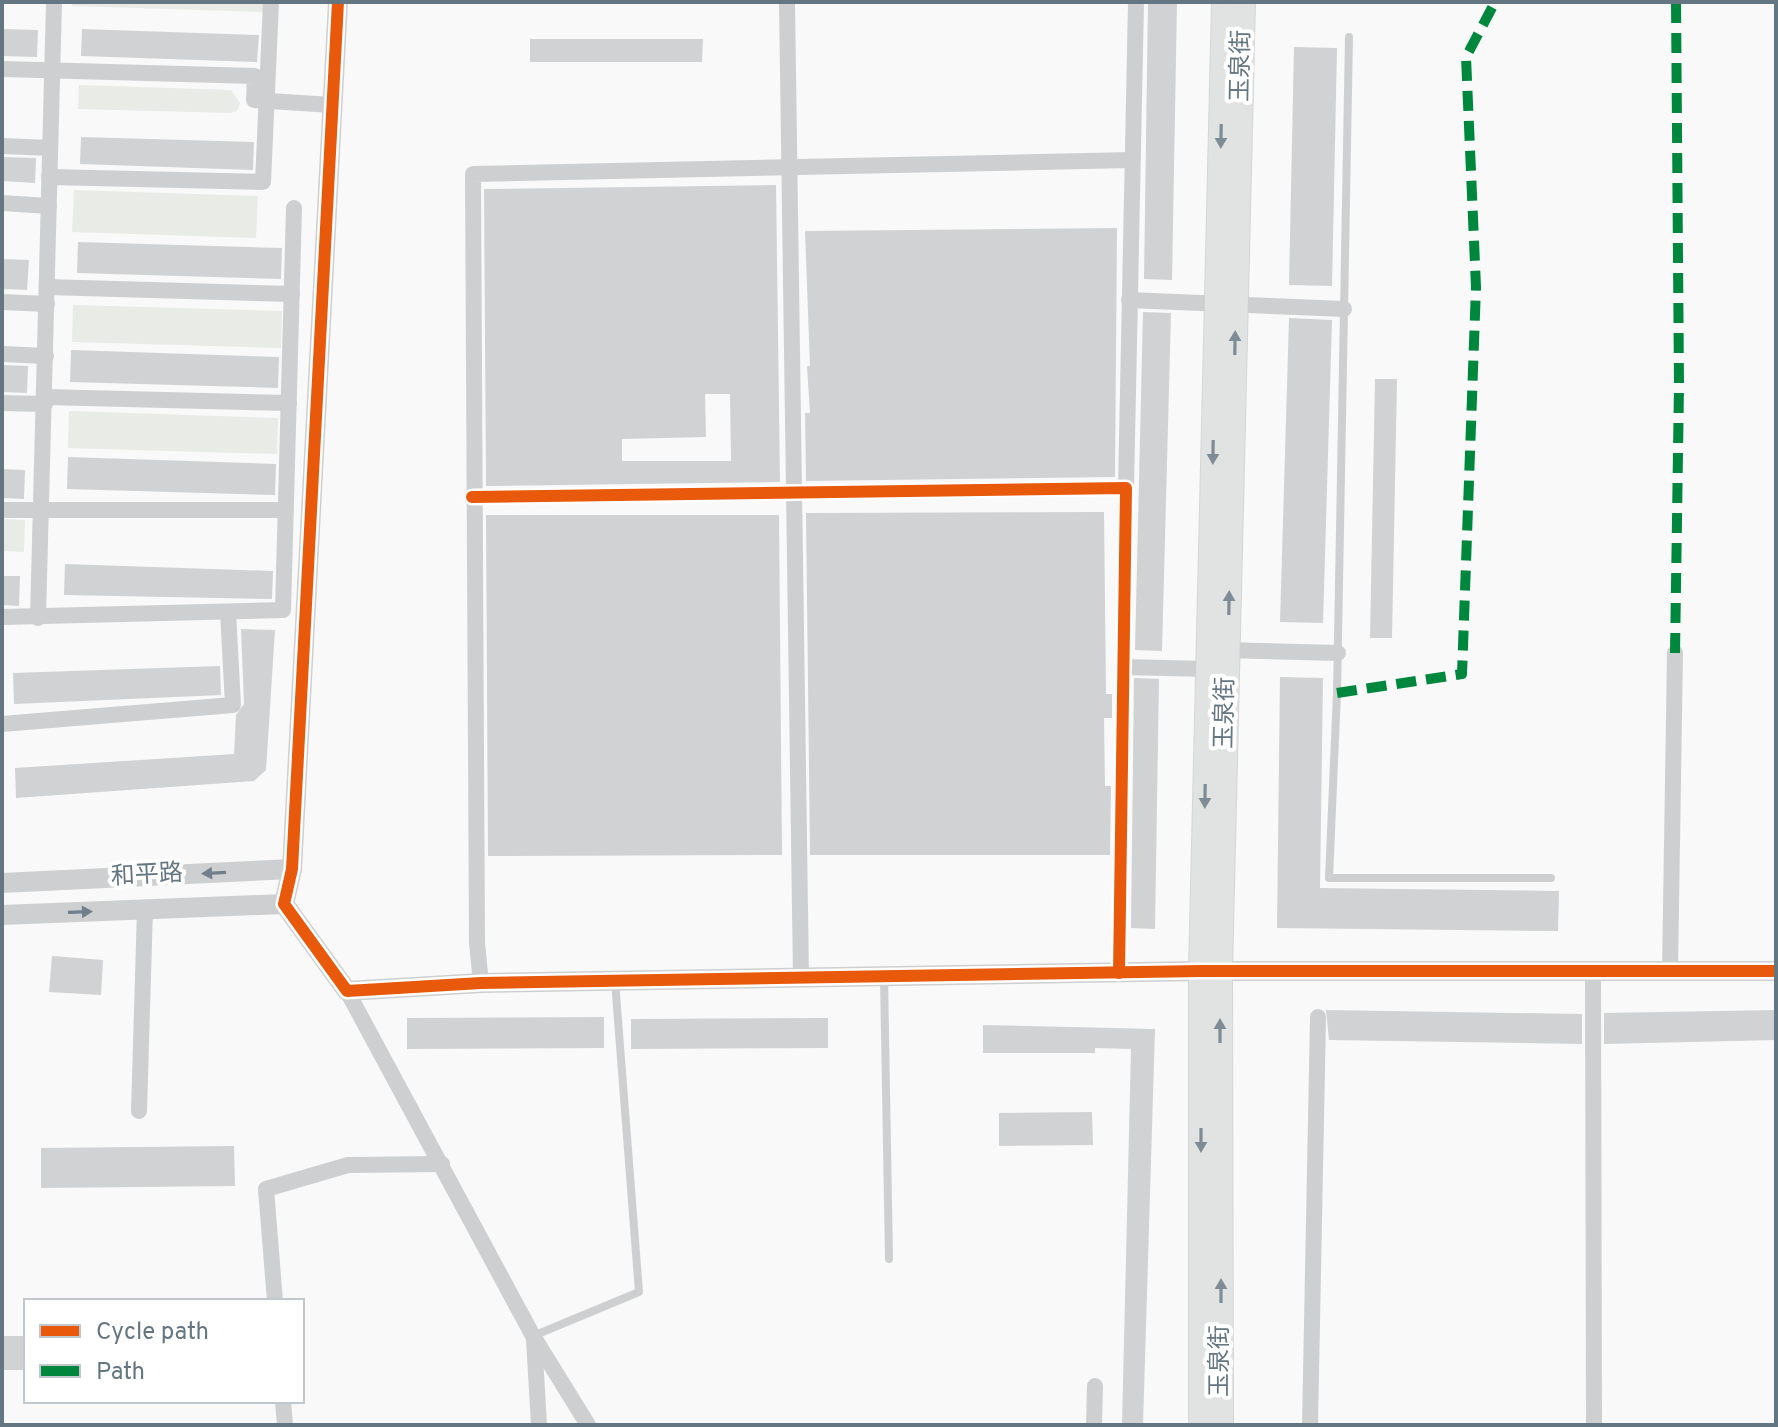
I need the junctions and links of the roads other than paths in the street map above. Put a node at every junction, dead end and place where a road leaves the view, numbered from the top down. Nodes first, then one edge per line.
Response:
1 (54, 2) edge
2 (271, 2) edge
3 (338, 2) edge
4 (787, 2) edge
5 (1136, 2) edge
6 (1224, 2) edge
7 (1243, 2) edge
8 (1349, 37) dead end
9 (2, 69) edge
10 (52, 70) junction
11 (269, 101) junction
12 (332, 105) junction
13 (2, 146) edge
14 (50, 148) junction
15 (1132, 160) junction
16 (789, 166) junction
17 (49, 177) junction
18 (2, 203) edge
19 (49, 206) junction
20 (294, 208) dead end
21 (47, 287) junction
22 (292, 294) junction
23 (1129, 300) junction
24 (2, 302) edge
25 (47, 304) junction
26 (1226, 304) junction
27 (1344, 309) junction
28 (2, 354) edge
29 (46, 356) junction
30 (45, 400) junction
31 (2, 403) edge
32 (289, 403) junction
33 (1126, 488) junction
34 (794, 491) junction
35 (472, 497) junction
36 (2, 510) edge
37 (286, 510) junction
38 (43, 512) junction
39 (228, 612) junction
40 (2, 617) edge
41 (38, 618) junction
42 (1338, 653) junction
43 (1675, 653) dead end
44 (1215, 656) junction
45 (1123, 667) junction
46 (2, 724) edge
47 (292, 869) junction
48 (1551, 878) dead end
49 (2, 883) edge
50 (284, 904) junction
51 (145, 909) junction
52 (2, 915) edge
53 (1211, 971) junction
54 (1593, 971) junction
55 (1670, 971) junction
56 (1776, 971) edge
57 (1119, 973) junction
58 (884, 976) junction
59 (801, 978) junction
60 (615, 981) junction
61 (481, 983) junction
62 (347, 991) junction
63 (1318, 1017) dead end
64 (139, 1111) dead end
65 (442, 1164) junction
66 (889, 1259) dead end
67 (275, 1299) edge
68 (533, 1336) junction
69 (1095, 1386) dead end
70 (283, 1403) edge
71 (285, 1425) edge
72 (539, 1425) edge
73 (588, 1425) edge
74 (1094, 1425) edge
75 (1201, 1425) edge
76 (1221, 1425) edge
77 (1310, 1425) edge
78 (1594, 1425) edge

1 - 10 street
2 - 11 street
3 - 12 street
4 - 16 street
5 - 15 street
6 -> 26 main road, 玉泉街
7 - 26 main road, 玉泉街
8 - 27 lane
9 - 10 street
10 - 11 street
10 - 14 street
11 - 12 street
11 - 17 street
12 - 47 street
13 - 14 street
14 - 17 street
15 - 16 street
15 - 23 street
16 - 34 street
16 - 35 street
17 - 19 street
18 - 19 street
19 - 21 street
20 - 22 street
21 - 22 street
21 - 25 street
22 - 32 street
23 - 26 street
23 - 33 street
24 - 25 street
25 - 29 street
26 - 27 street
26 - 44 main road, 玉泉街
27 - 42 lane
28 - 29 street
29 - 30 street
30 - 31 street
30 - 32 street
30 - 38 street
32 - 37 street
33 - 34 street
33 - 45 street
34 - 35 street
34 - 59 street
35 - 61 street
36 - 38 street
37 - 38 street
37 - 39 street
38 - 41 street
39 - 41 street
39 - 46 street
40 - 41 street
42 - 44 street
42 - 48 lane
43 - 55 street
44 - 45 street
44 - 53 main road, 玉泉街
45 - 57 street
47 -> 49 street, 和平路
47 - 50 street
50 - 51 street, 和平路
50 - 62 street
52 -> 51 street, 和平路
51 - 64 street
53 - 54 street
53 - 57 street
53 -> 75 main road, 玉泉街
76 -> 53 main road, 玉泉街
54 - 55 street
54 - 78 street
55 - 56 street
57 - 58 street
58 - 59 street
58 - 66 lane
59 - 60 street
60 - 61 street
60 - 68 lane
61 - 62 street
62 - 65 street
63 - 77 street
65 - 67 street
65 - 68 street
68 - 72 street
68 - 73 street
69 - 74 street
70 - 71 street

